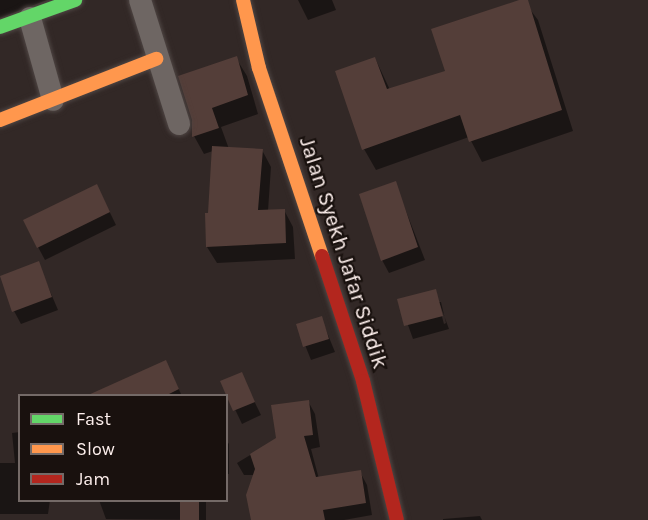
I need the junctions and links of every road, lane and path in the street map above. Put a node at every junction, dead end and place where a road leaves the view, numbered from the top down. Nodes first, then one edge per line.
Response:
1 (75, 0) edge
2 (140, 0) edge
3 (243, 0) edge
4 (30, 18) junction
5 (0, 27) edge
6 (156, 59) junction
7 (53, 100) junction
8 (0, 120) edge
9 (179, 124) dead end
10 (397, 520) edge

1 - 4 main road
2 - 6 street
3 - 10 main road, Jalan Syekh Jafar Siddik
4 - 5 main road
4 - 7 street
6 - 7 main road
6 - 9 street
7 - 8 main road

